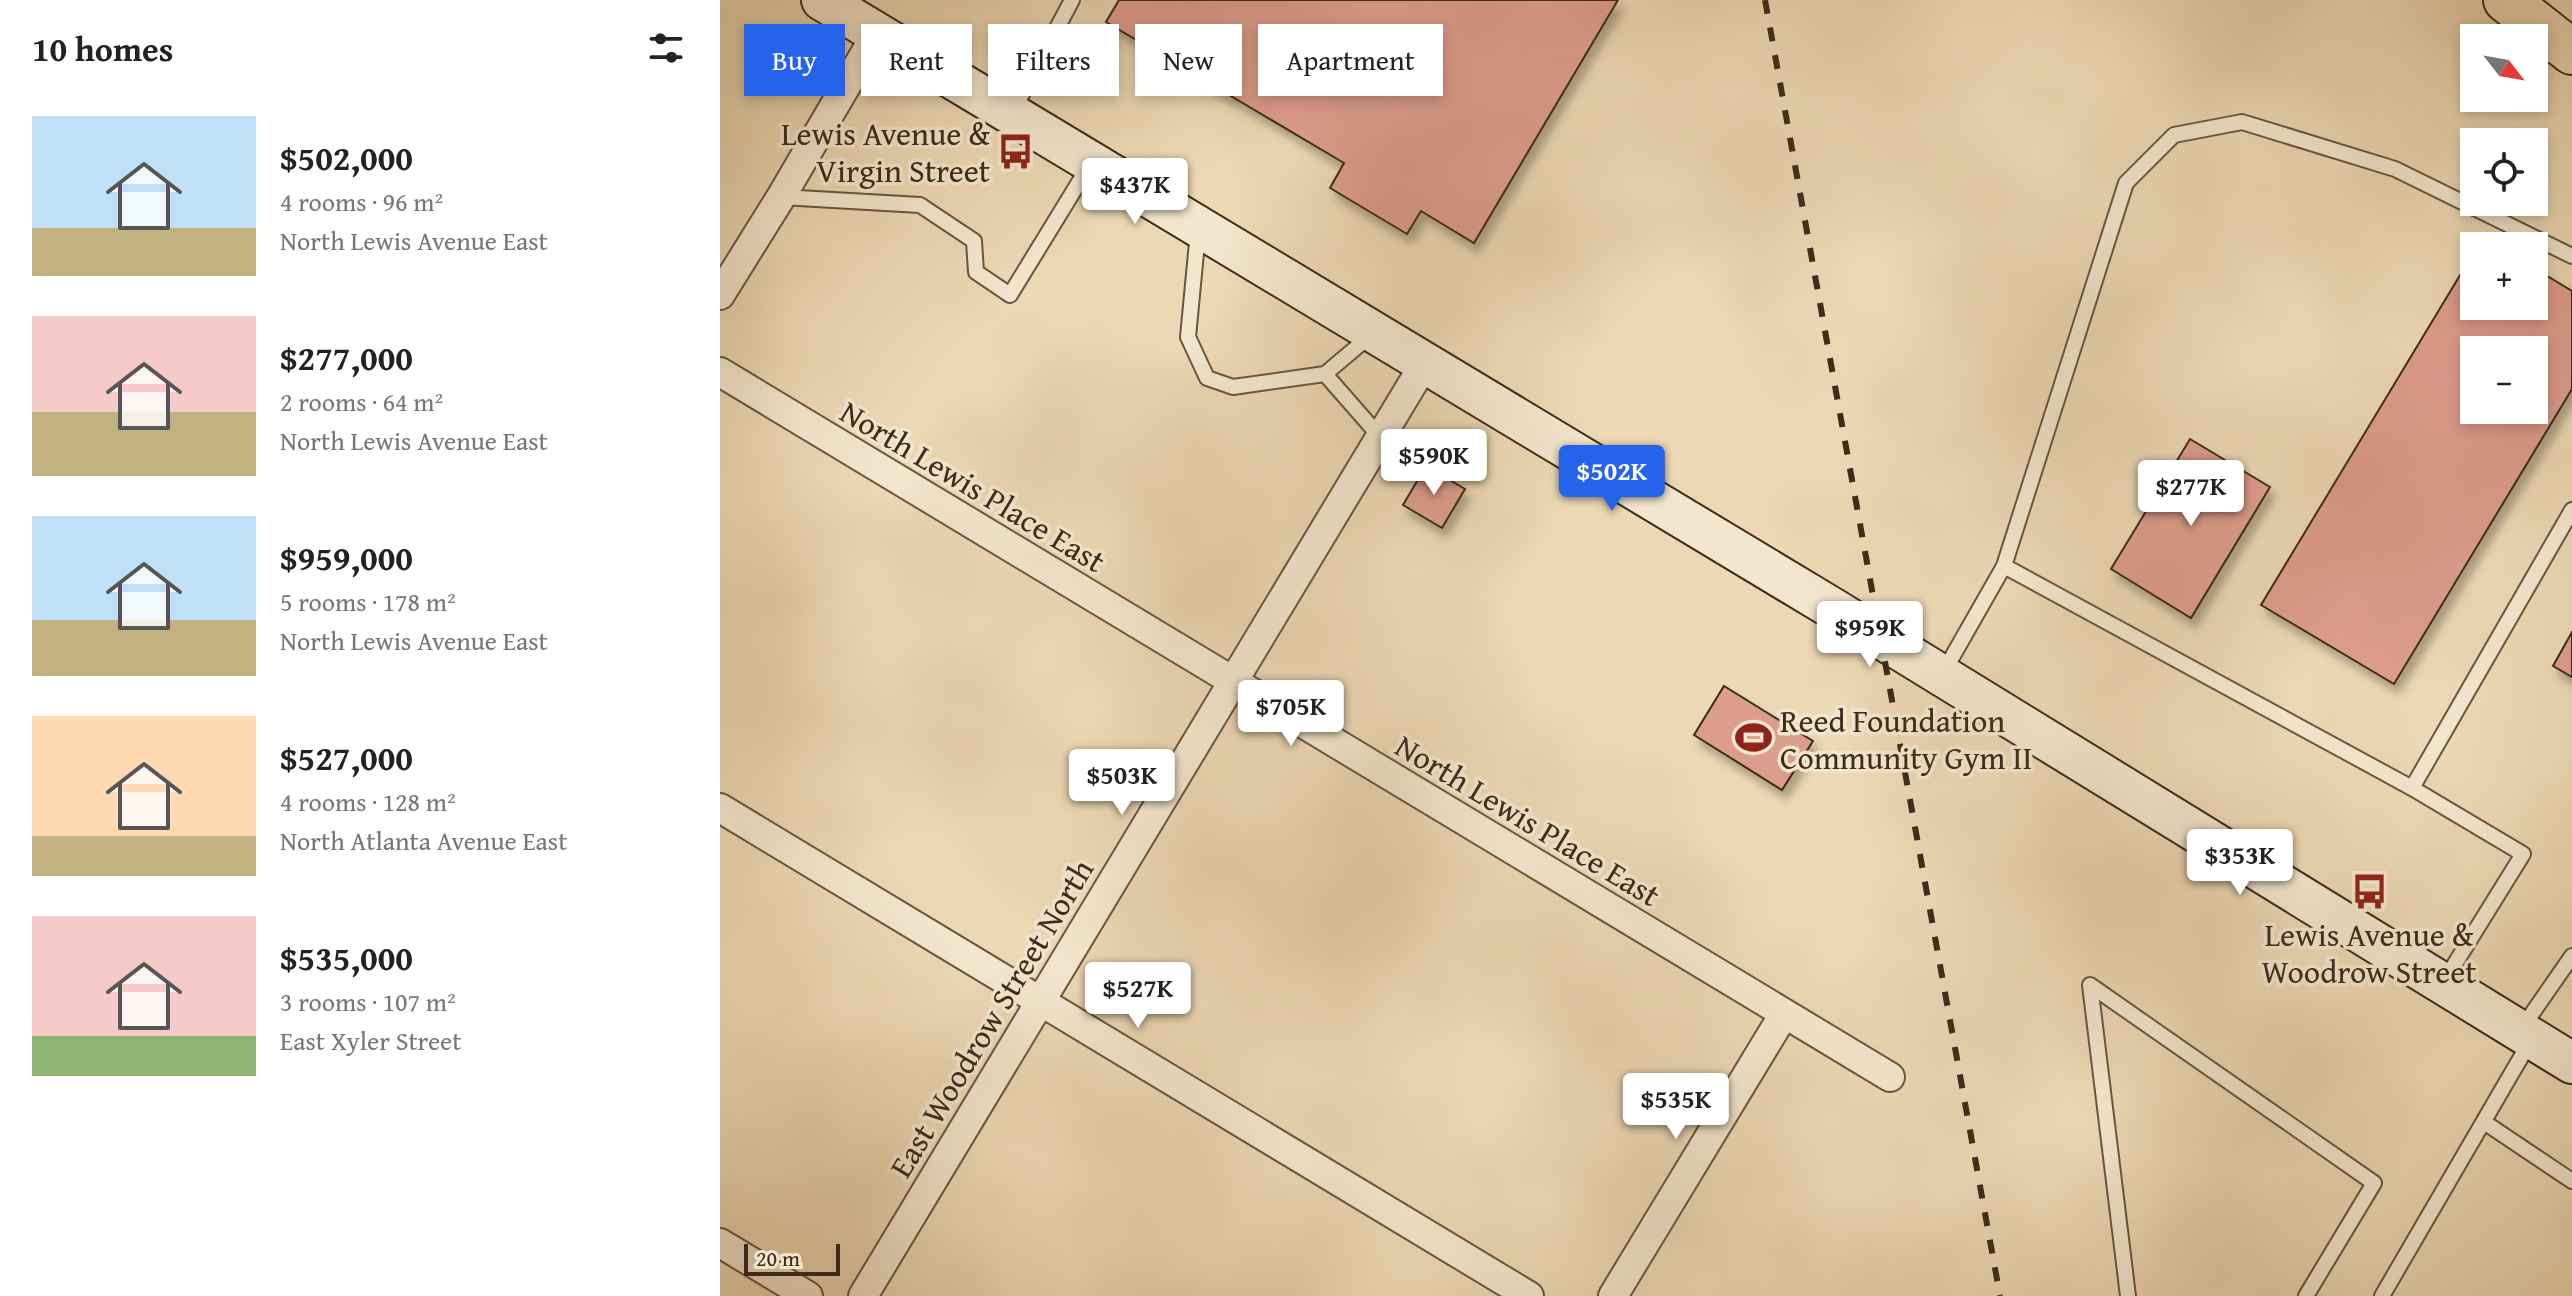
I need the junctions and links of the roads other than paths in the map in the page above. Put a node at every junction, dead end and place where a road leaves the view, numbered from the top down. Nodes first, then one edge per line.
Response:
1 (822, 0) edge
2 (1072, 0) edge
3 (2506, 0) edge
4 (862, 24) edge
5 (2572, 52) edge
6 (861, 60) edge
7 (972, 90) edge
8 (1011, 114) junction
9 (1091, 162) junction
10 (781, 197) junction
11 (1199, 227) junction
12 (2572, 256) edge
13 (720, 295) edge
14 (1374, 333) junction
15 (1425, 363) junction
16 (720, 372) edge
17 (1325, 374) junction
18 (1381, 438) junction
19 (2572, 510) edge
20 (2004, 566) junction
21 (1942, 675) junction
22 (1234, 683) junction
23 (2412, 788) junction
24 (720, 808) edge
25 (2572, 956) edge
26 (2443, 983) junction
27 (1040, 1002) junction
28 (1784, 1014) junction
29 (2526, 1035) junction
30 (2572, 1063) edge
31 (1890, 1077) dead end
32 (2484, 1122) junction
33 (2572, 1181) edge
34 (720, 1243) edge
35 (808, 1296) edge
36 (863, 1296) edge
37 (1529, 1296) edge
38 (1613, 1296) edge
39 (2128, 1296) edge
40 (2306, 1296) edge
41 (2382, 1296) edge

1 - 4 main road
2 - 8 lane
3 - 5 highway
6 - 10 street
7 - 8 main road
8 - 9 main road
9 - 10 lane
9 - 11 main road
10 - 13 street
11 - 14 main road
11 - 17 lane
12 - 20 lane
14 - 15 main road
14 - 17 lane
15 - 18 street, East Woodrow Street North
15 - 21 main road
16 - 22 street, North Lewis Place East
17 - 18 lane
18 - 22 street, East Woodrow Street North
19 - 23 lane
20 - 21 lane
20 - 23 lane
21 - 26 main road
22 - 27 street, East Woodrow Street North
22 - 28 street, North Lewis Place East
23 - 26 lane
24 - 27 street
25 - 29 lane
26 - 29 main road
27 - 36 street, East Woodrow Street North
27 - 37 street
28 - 31 street, North Lewis Place East
28 - 38 street
29 - 30 main road
29 - 32 lane
32 - 33 lane
32 - 41 lane
34 - 35 street
39 - 40 lane

